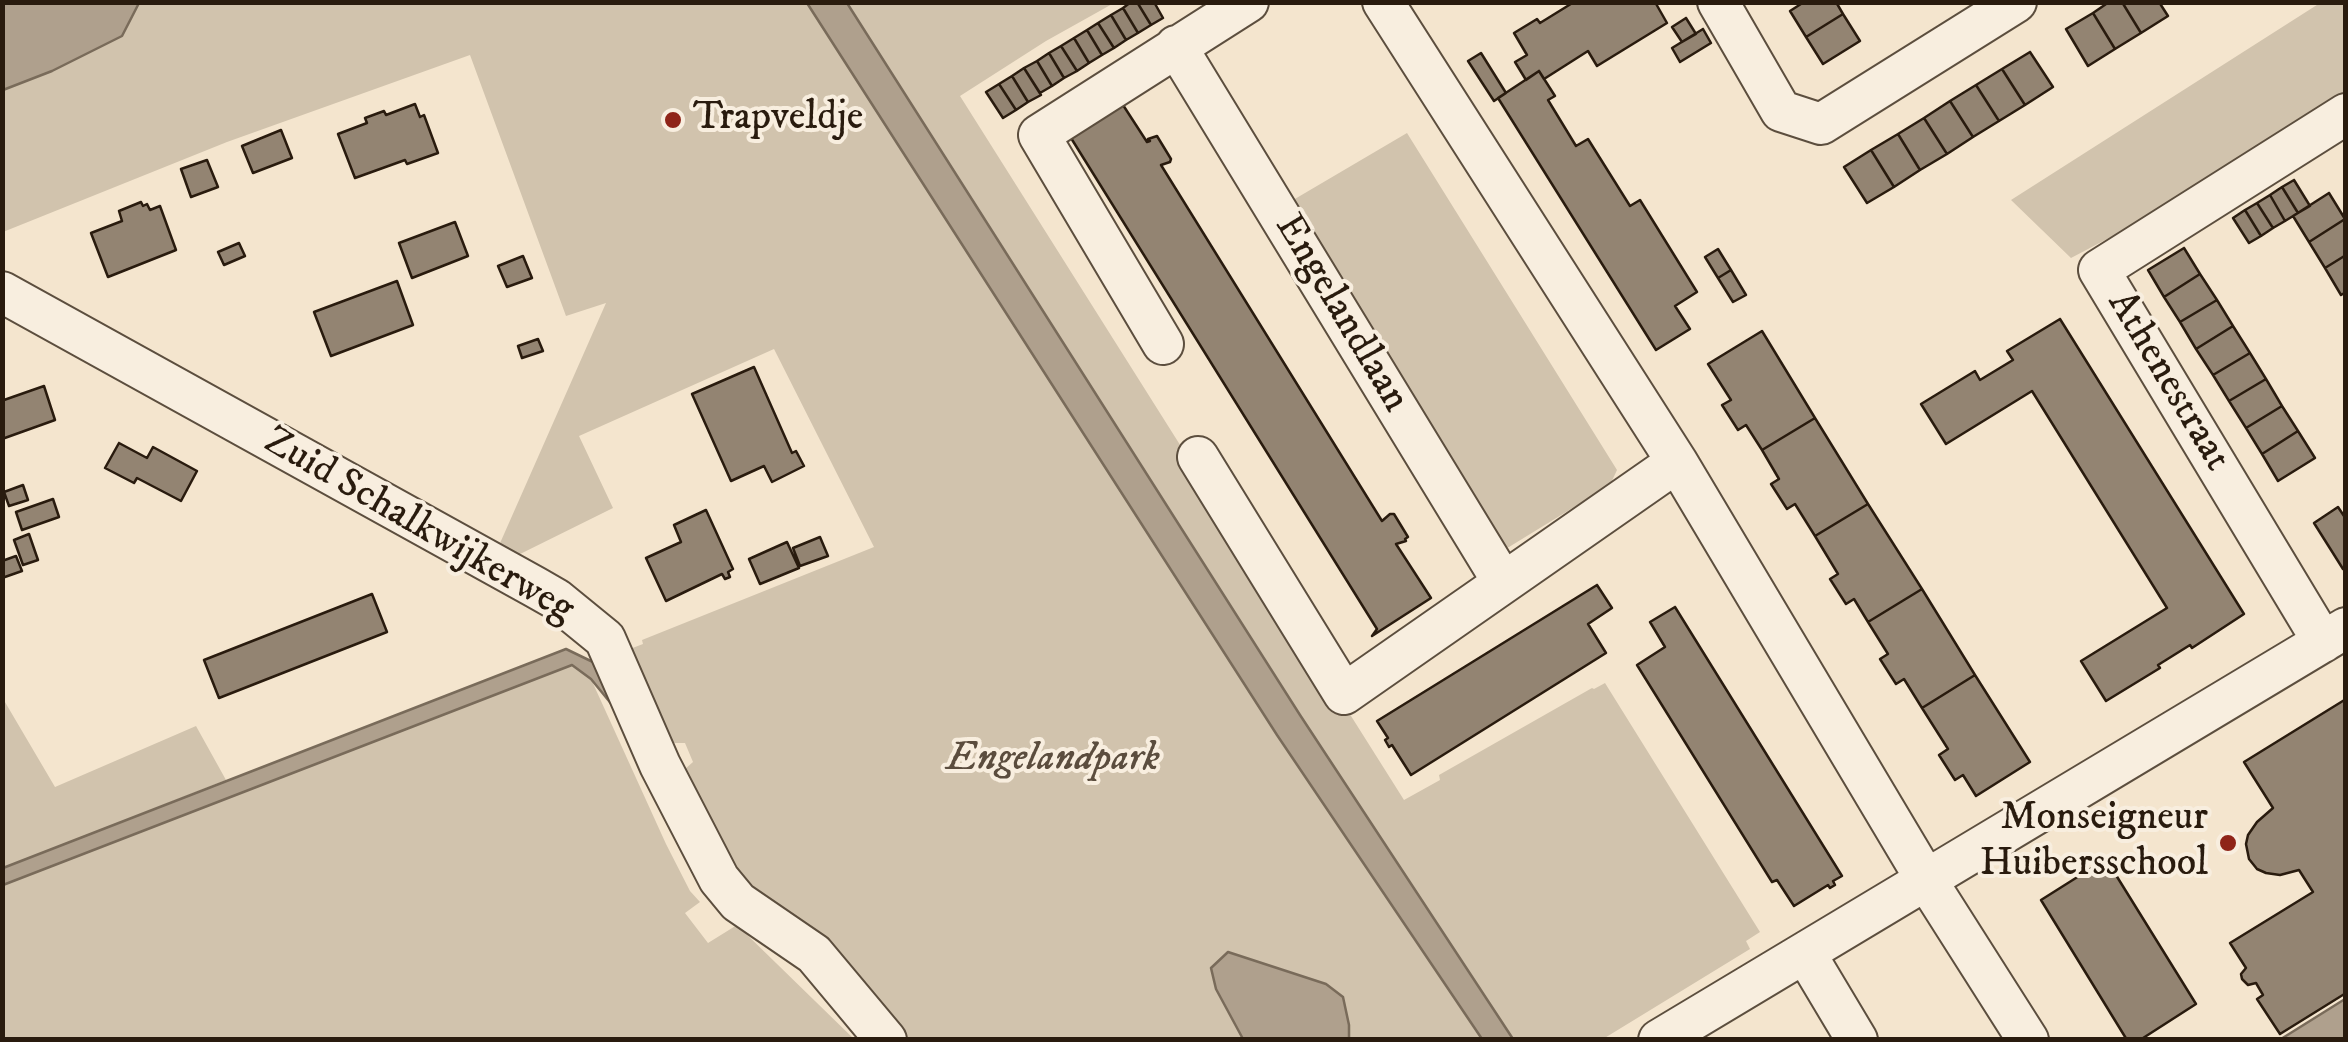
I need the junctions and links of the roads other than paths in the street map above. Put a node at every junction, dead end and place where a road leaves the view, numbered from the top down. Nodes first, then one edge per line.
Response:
1 (1248, 2) edge
2 (1383, 2) edge
3 (1718, 2) edge
4 (2016, 2) edge
5 (1176, 46) junction
6 (2346, 114) edge
7 (2, 292) edge
8 (1163, 344) dead end
9 (1198, 457) dead end
10 (1677, 462) junction
11 (1503, 582) junction
12 (2334, 635) edge
13 (1926, 878) junction
14 (1805, 953) junction
15 (886, 1040) edge
16 (1659, 1040) edge
17 (1857, 1040) edge
18 (2028, 1040) edge

1 - 5 street
2 - 10 street
3 - 4 street
5 - 8 street
5 - 11 street, Engelandlaan
6 - 12 street, Athenestraat
7 - 15 street, Zuid Schalkwijkerweg
9 - 11 street
10 - 11 street
10 - 13 street
12 - 13 street
13 - 14 street
13 - 18 street
14 - 16 street
14 - 17 street

